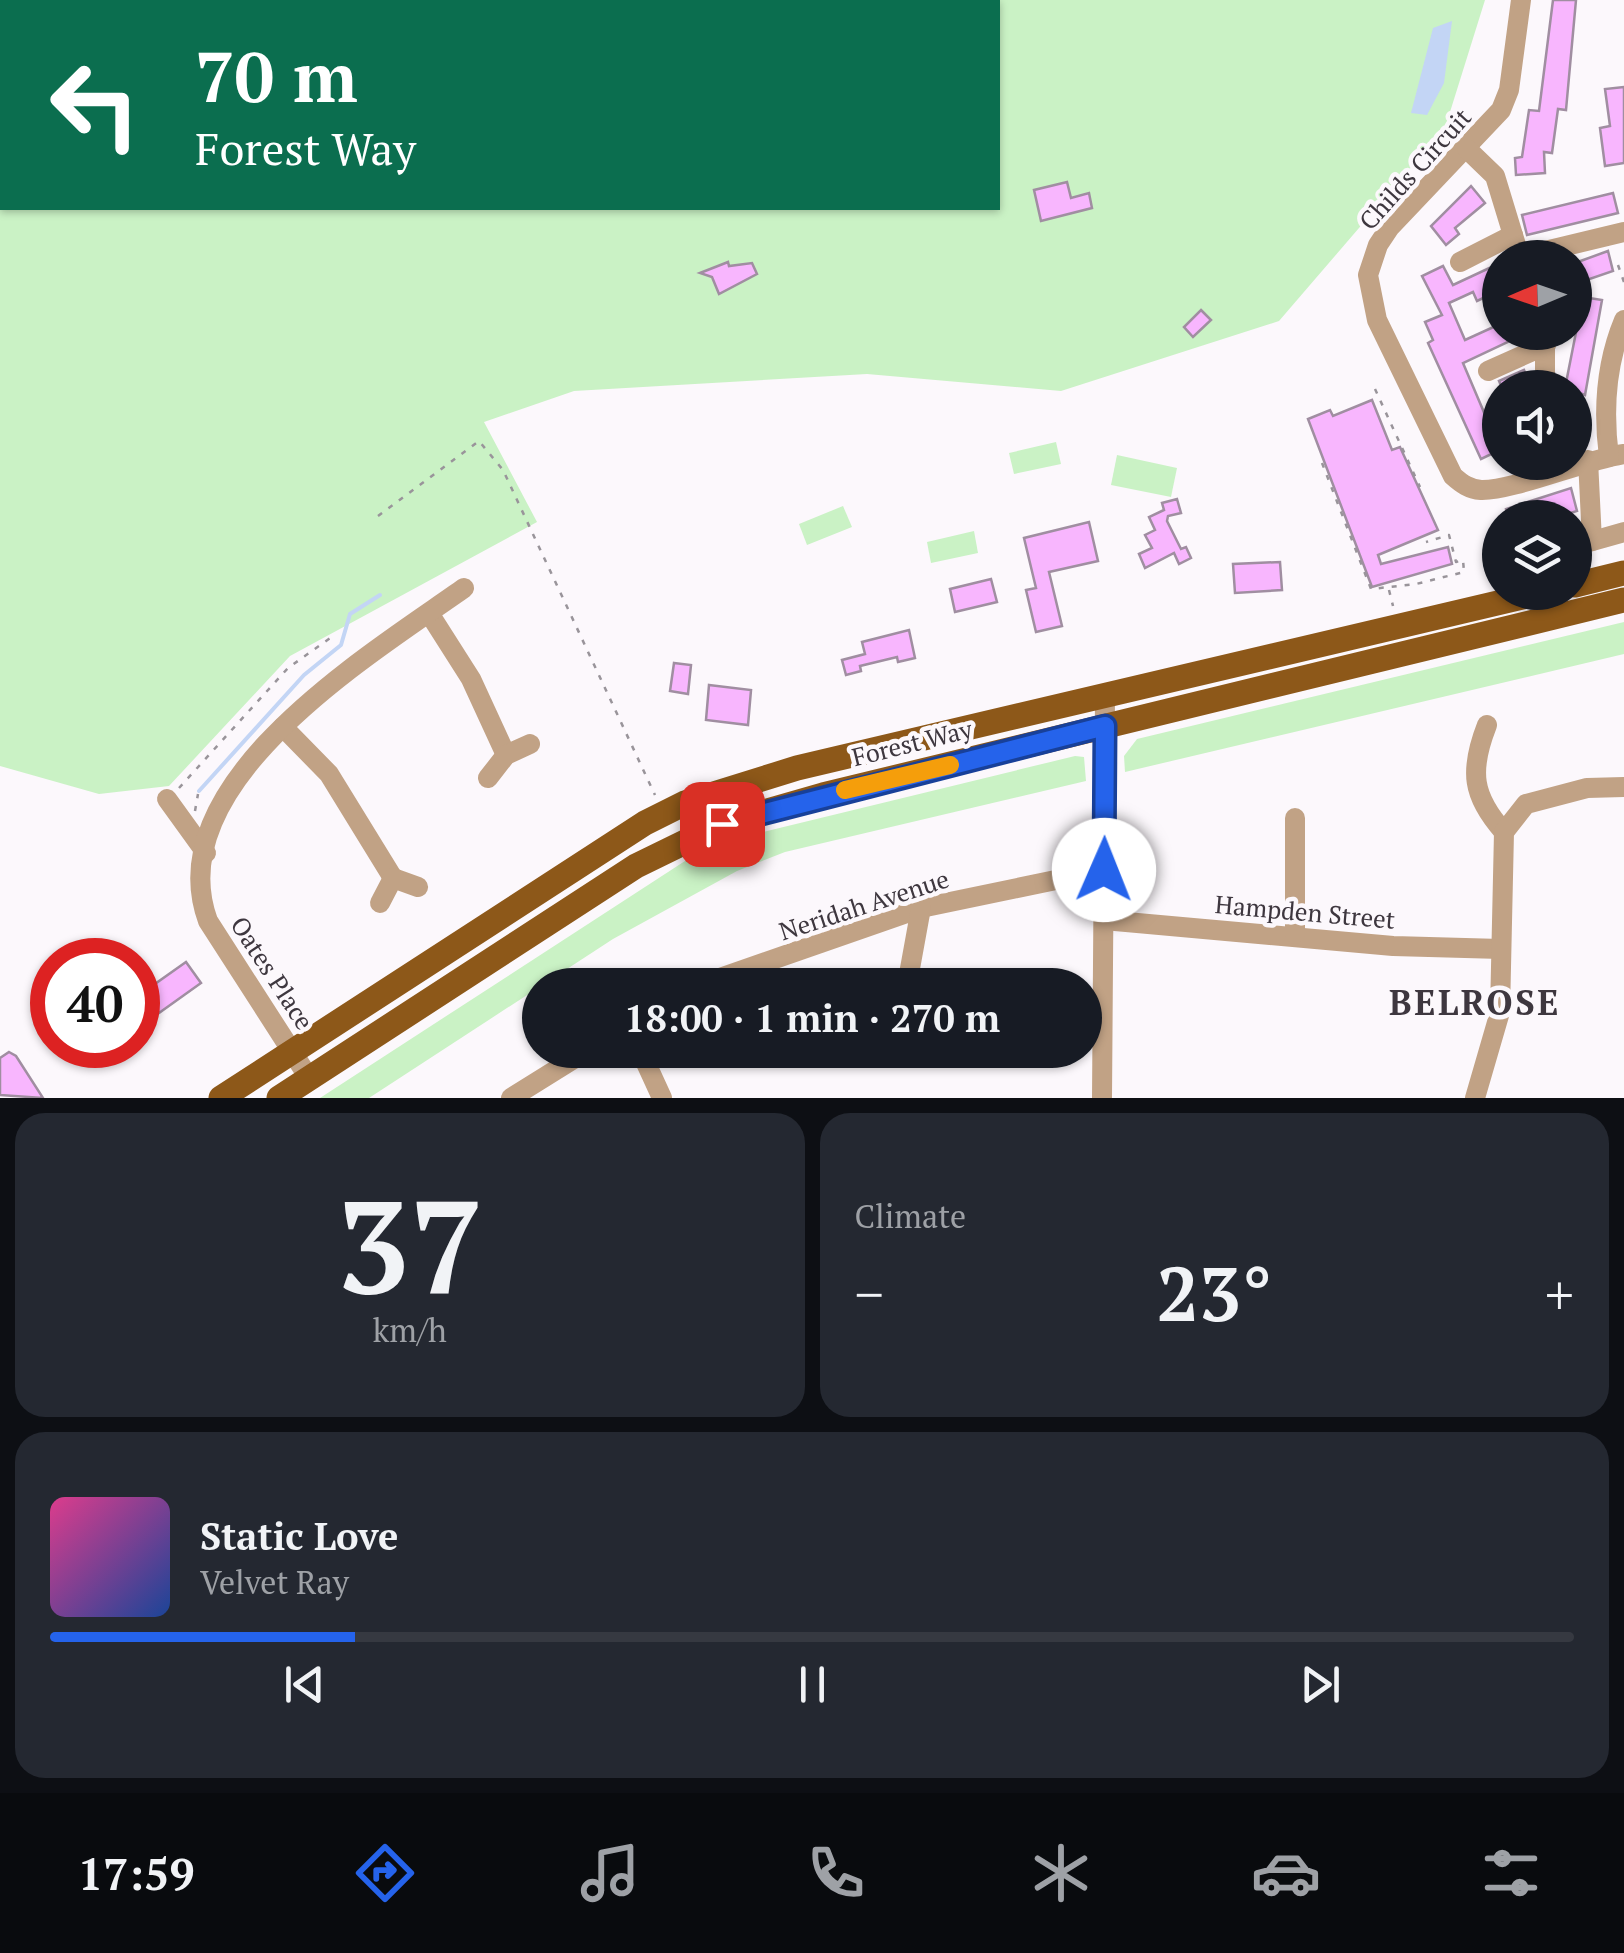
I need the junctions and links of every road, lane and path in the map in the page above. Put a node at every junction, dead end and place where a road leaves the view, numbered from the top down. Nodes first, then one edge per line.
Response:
1 (1521, 0) edge
2 (1467, 149) junction
3 (1624, 232) edge
4 (1512, 235) junction
5 (1514, 240) edge
6 (1591, 240) edge
7 (1460, 262) dead end
8 (1618, 266) dead end
9 (1624, 282) edge
10 (1624, 320) edge
11 (1524, 350) edge
12 (1490, 370) edge
13 (1376, 388) dead end
14 (1607, 457) edge
15 (1322, 462) dead end
16 (1420, 487) dead end
17 (1592, 511) edge
18 (378, 516) dead end
19 (1624, 532) edge
20 (1592, 541) edge
21 (1426, 542) dead end
22 (1624, 573) edge
23 (1592, 581) edge
24 (464, 588) dead end
25 (1388, 588) junction
26 (1624, 600) edge
27 (1482, 607) edge
28 (428, 613) junction
29 (1395, 614) dead end
30 (334, 636) dead end
31 (1105, 697) junction
32 (1105, 726) junction
33 (1486, 726) dead end
34 (283, 727) junction
35 (530, 744) dead end
36 (506, 755) junction
37 (488, 778) dead end
38 (1624, 787) edge
39 (177, 797) junction
40 (194, 812) dead end
41 (661, 815) junction
42 (1295, 818) dead end
43 (1504, 832) junction
44 (206, 853) junction
45 (1104, 870) junction
46 (393, 878) junction
47 (418, 887) dead end
48 (380, 903) dead end
49 (921, 908) junction
50 (1104, 920) junction
51 (1294, 934) junction
52 (1501, 949) junction
53 (771, 968) edge
54 (910, 968) edge
55 (293, 1052) junction
56 (559, 1068) edge
57 (648, 1068) edge
58 (310, 1078) junction
59 (222, 1098) edge
60 (279, 1098) edge
61 (511, 1098) edge
62 (662, 1098) edge
63 (1102, 1098) edge
64 (1474, 1098) edge

1 - 2 street, Childs Circuit
2 - 4 street
2 - 14 street, Childs Circuit
3 - 6 street
4 - 5 street
4 - 7 street
8 - 9 path
10 - 14 street
11 - 12 street
13 - 16 path
14 - 17 street
15 - 25 path
18 - 41 path
19 - 20 street
21 - 25 path
22 - 23 main road
24 - 28 street
25 - 29 path
26 - 32 main road, Forest Way
27 - 31 main road, Forest Way
28 - 34 street
28 - 36 street
30 - 39 path
31 - 32 street
31 - 41 main road, Forest Way
32 - 45 street
32 - 58 main road, Forest Way
33 - 43 street
34 - 44 street
34 - 46 street
35 - 36 street
36 - 37 street
38 - 43 street
39 - 40 path
39 - 44 street
41 - 55 main road, Forest Way
42 - 51 street
43 - 52 street
44 - 55 street, Oates Place
45 - 49 street, Neridah Avenue
45 - 50 street
46 - 47 street
46 - 48 street
49 - 53 street, Neridah Avenue
49 - 54 street
50 - 51 street, Hampden Street
50 - 63 street
51 - 52 street, Hampden Street
52 - 64 street
55 - 58 street, Oates Place
55 - 59 main road, Forest Way
56 - 61 street
57 - 62 street
58 - 60 main road, Forest Way

